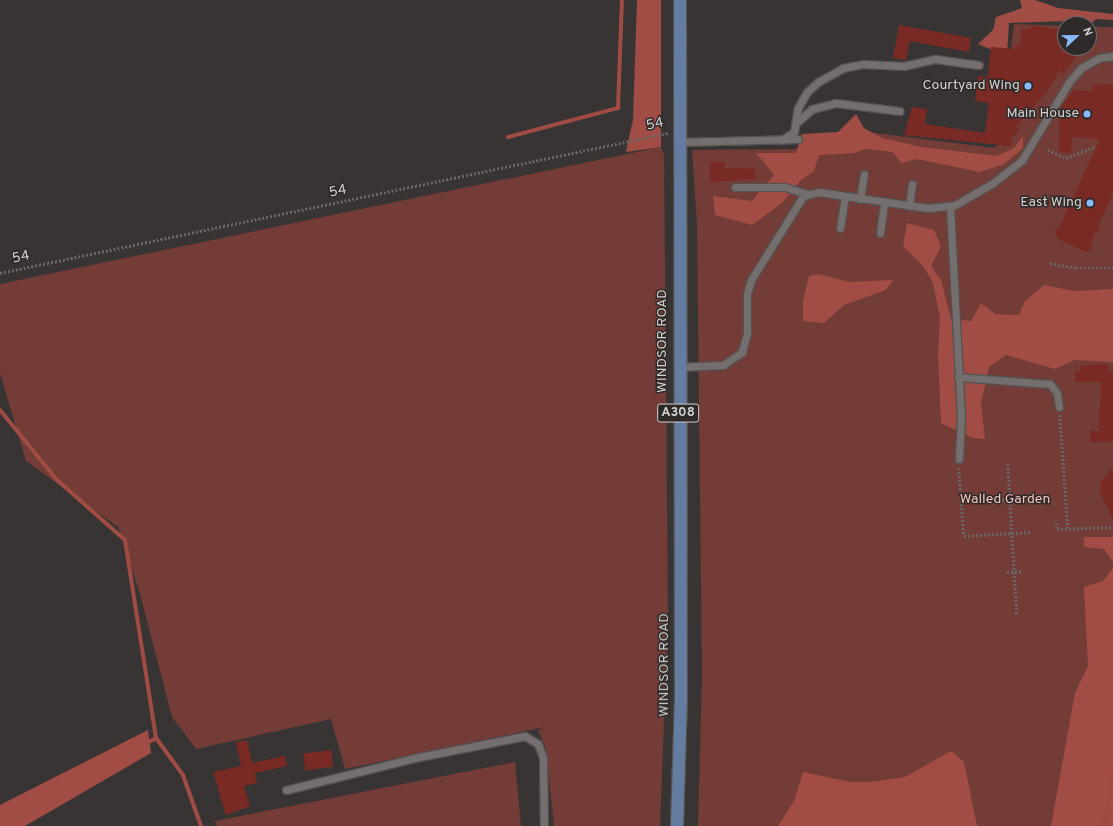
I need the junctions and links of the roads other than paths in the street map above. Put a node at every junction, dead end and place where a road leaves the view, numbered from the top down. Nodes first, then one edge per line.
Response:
1 (680, 0) edge
2 (1113, 56) edge
3 (979, 65) dead end
4 (899, 111) dead end
5 (796, 124) junction
6 (681, 136) junction
7 (798, 139) dead end
8 (782, 140) junction
9 (864, 174) dead end
10 (912, 184) dead end
11 (735, 187) dead end
12 (807, 194) junction
13 (844, 196) junction
14 (860, 199) junction
15 (884, 204) junction
16 (909, 206) junction
17 (950, 206) junction
18 (840, 228) dead end
19 (880, 233) dead end
20 (678, 367) junction
21 (958, 377) junction
22 (1059, 407) road end
23 (959, 460) road end
24 (286, 790) dead end
25 (544, 826) edge
26 (677, 826) edge

1 - 6 main road, WINDSOR ROAD / A308
2 - 17 lane
3 - 5 lane
4 - 5 lane
5 - 8 lane
6 - 8 lane
6 - 20 main road, WINDSOR ROAD / A308
7 - 8 lane
9 - 14 lane
10 - 16 lane
11 - 12 lane
12 - 13 lane
12 - 20 lane
13 - 14 lane
13 - 18 lane
14 - 15 lane
15 - 16 lane
15 - 19 lane
16 - 17 lane
17 - 21 lane
20 - 26 main road, WINDSOR ROAD / A308
21 - 22 lane
21 - 23 lane
24 - 25 lane

